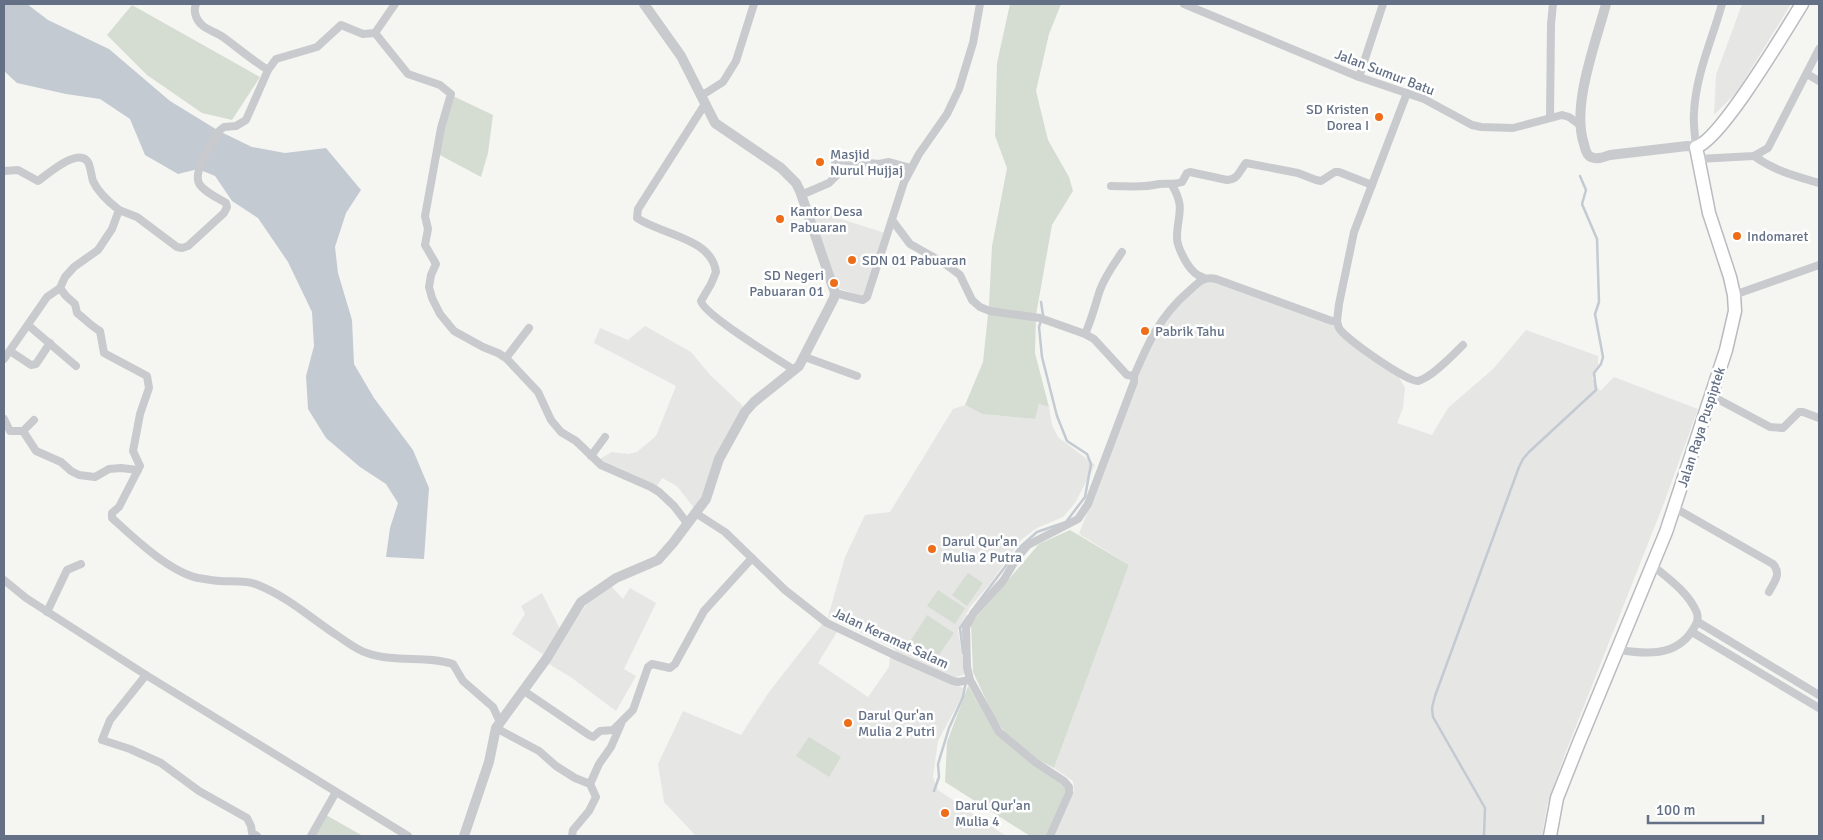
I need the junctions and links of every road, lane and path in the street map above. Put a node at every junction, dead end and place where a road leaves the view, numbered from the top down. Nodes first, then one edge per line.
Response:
1 (196, 4) edge
2 (395, 4) edge
3 (644, 4) edge
4 (754, 4) edge
5 (980, 4) edge
6 (1184, 4) edge
7 (1383, 4) edge
8 (1553, 4) edge
9 (1606, 4) edge
10 (1722, 4) edge
11 (1802, 4) edge
12 (375, 33) junction
13 (1819, 49) edge
14 (268, 70) junction
15 (1807, 74) junction
16 (1359, 77) junction
17 (1819, 81) edge
18 (1407, 93) junction
19 (703, 100) junction
20 (1550, 117) junction
21 (1580, 126) junction
22 (1697, 153) junction
23 (1754, 156) junction
24 (911, 168) junction
25 (4, 171) edge
26 (1819, 183) edge
27 (1172, 185) junction
28 (1372, 185) junction
29 (1112, 186) dead end
30 (801, 195) junction
31 (120, 210) junction
32 (892, 220) junction
33 (1122, 252) dead end
34 (1819, 265) edge
35 (1204, 278) junction
36 (60, 288) junction
37 (835, 293) junction
38 (1734, 295) junction
39 (1337, 321) junction
40 (28, 325) junction
41 (529, 328) dead end
42 (1085, 334) junction
43 (50, 343) junction
44 (1463, 345) dead end
45 (10, 351) junction
46 (805, 357) junction
47 (506, 358) junction
48 (4, 359) edge
49 (76, 366) dead end
50 (794, 370) junction
51 (858, 376) dead end
52 (1134, 376) junction
53 (1712, 396) junction
54 (1819, 418) edge
55 (4, 419) edge
56 (34, 420) dead end
57 (23, 431) junction
58 (605, 437) dead end
59 (591, 456) junction
60 (138, 470) junction
61 (1674, 508) junction
62 (697, 514) junction
63 (688, 523) junction
64 (752, 558) junction
65 (81, 564) dead end
66 (1652, 565) junction
67 (4, 580) edge
68 (1769, 592) dead end
69 (47, 612) junction
70 (1698, 622) junction
71 (1692, 632) junction
72 (1618, 650) junction
73 (146, 675) junction
74 (966, 680) junction
75 (524, 691) junction
76 (1819, 695) edge
77 (1819, 708) edge
78 (621, 722) junction
79 (498, 725) junction
80 (590, 784) junction
81 (336, 792) junction
82 (257, 836) edge
83 (311, 836) edge
84 (408, 836) edge
85 (464, 836) edge
86 (572, 836) edge
87 (1050, 836) edge
88 (1550, 836) edge

1 - 14 street
2 - 12 street
3 - 19 street
4 - 19 street
5 - 24 street
6 - 16 street, Jalan Sumur Batu
7 - 16 street
8 - 20 street
9 - 21 street
10 - 22 street, Jalan Raya Puspiptek
11 - 22 main road
12 - 14 street
12 - 47 street
13 - 15 street
14 - 31 street
15 - 17 street
15 - 23 street
16 - 18 street, Jalan Sumur Batu
18 - 20 street, Jalan Sumur Batu
18 - 28 street
19 - 30 street
19 - 50 street
20 - 21 street, Jalan Sumur Batu
21 - 22 street
22 - 23 street
22 - 38 main road, Jalan Raya Puspiptek
23 - 26 street
24 - 30 street
24 - 32 street
25 - 31 street
27 - 28 street
27 - 29 street
27 - 35 street
28 - 39 street
30 - 37 street
31 - 36 street
32 - 37 street
32 - 42 street
33 - 42 street
34 - 38 street
35 - 39 street
35 - 52 street
36 - 40 street
36 - 60 street
37 - 46 street
38 - 53 main road, Jalan Raya Puspiptek
39 - 44 street
40 - 43 street
40 - 45 street
41 - 47 street
42 - 52 street
43 - 45 street
43 - 49 street
45 - 48 street
46 - 50 street
46 - 51 street
47 - 59 street
50 - 62 street
52 - 74 street
53 - 54 street
53 - 61 main road, Jalan Raya Puspiptek
55 - 57 street
56 - 57 street
57 - 60 street
58 - 59 street
59 - 63 street
60 - 79 street
61 - 66 main road, Jalan Raya Puspiptek
61 - 68 street
62 - 63 street
62 - 64 street, Jalan Keramat Salam
63 - 75 street
64 - 74 street, Jalan Keramat Salam
64 - 78 street
65 - 69 street
66 - 70 street
66 - 72 main road, Jalan Raya Puspiptek
67 - 69 street
69 - 73 street
70 - 71 street
70 - 76 street
71 - 72 street
71 - 77 street
72 - 88 main road, Jalan Raya Puspiptek
73 - 81 street
73 - 82 street
74 - 87 street
75 - 78 street
75 - 79 street
78 - 80 street
79 - 80 street
79 - 85 street
80 - 86 street
81 - 83 street
81 - 84 street

